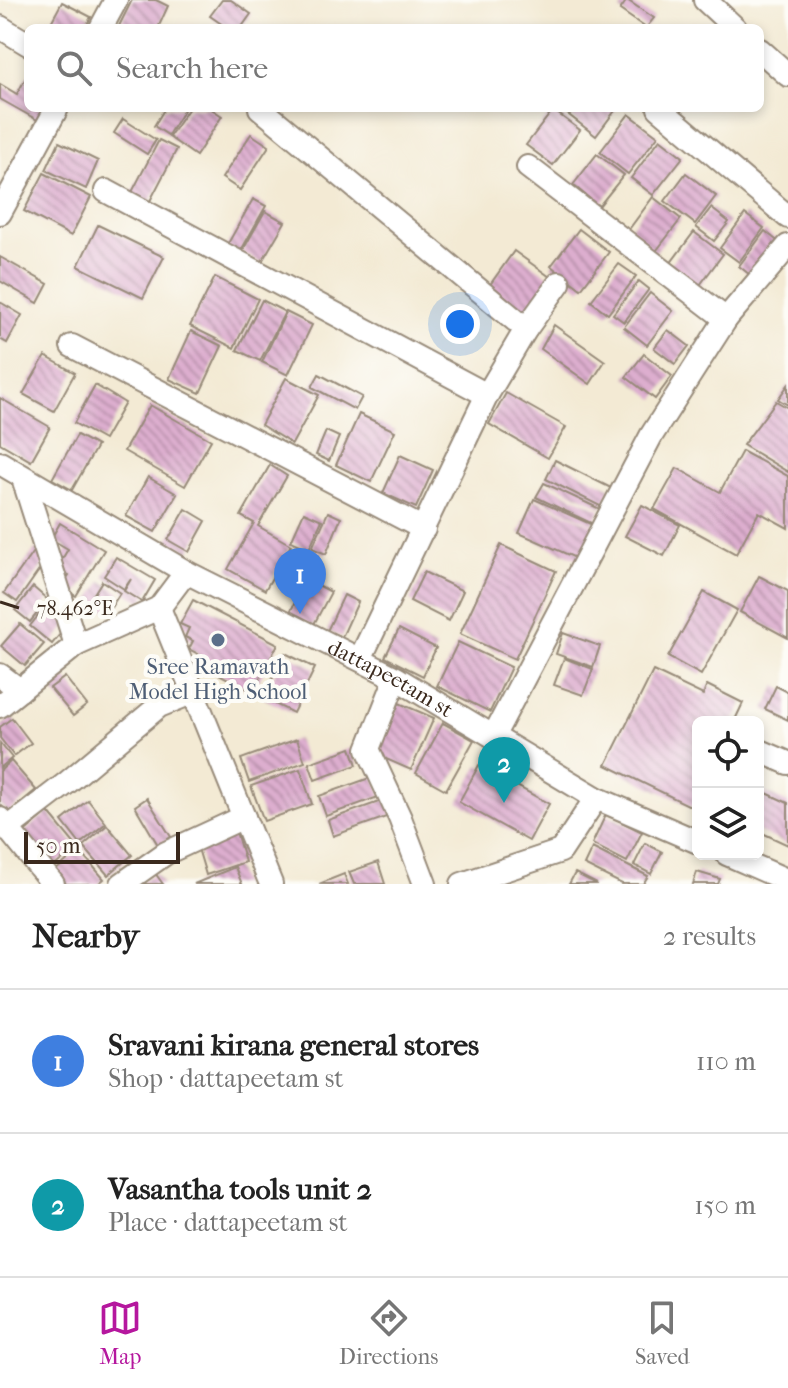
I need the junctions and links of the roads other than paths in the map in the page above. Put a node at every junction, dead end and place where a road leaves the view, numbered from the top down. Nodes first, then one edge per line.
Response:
1 (116, 0) edge
2 (705, 0) edge
3 (103, 24) edge
4 (731, 24) edge
5 (0, 27) edge
6 (24, 42) edge
7 (764, 54) edge
8 (788, 75) edge
9 (55, 112) edge
10 (265, 112) edge
11 (664, 112) edge
12 (528, 167) dead end
13 (106, 191) dead end
14 (0, 213) edge
15 (788, 217) edge
16 (788, 246) edge
17 (559, 283) dead end
18 (726, 319) junction
19 (526, 329) junction
20 (72, 346) dead end
21 (487, 395) junction
22 (0, 463) edge
23 (23, 478) junction
24 (424, 529) junction
25 (186, 572) junction
26 (159, 608) junction
27 (76, 645) junction
28 (360, 659) junction
29 (0, 675) edge
30 (396, 678) junction
31 (20, 690) junction
32 (194, 692) junction
33 (0, 706) edge
34 (494, 735) junction
35 (764, 753) edge
36 (788, 763) edge
37 (596, 798) junction
38 (244, 817) junction
39 (4, 823) edge
40 (692, 839) edge
41 (740, 860) edge
42 (784, 881) edge
43 (53, 884) edge
44 (122, 884) edge
45 (271, 884) edge
46 (425, 884) edge
47 (462, 884) edge

1 - 3 street
2 - 4 street
5 - 6 street
7 - 8 street
9 - 14 street
10 - 19 street
11 - 15 street
12 - 18 street
13 - 21 street
16 - 18 street
17 - 19 street
18 - 34 street
19 - 21 street
20 - 24 street
21 - 24 street
22 - 23 street, dattapeetam st
23 - 25 street, dattapeetam st
23 - 27 street
24 - 28 street
25 - 26 street
25 - 28 street, dattapeetam st
26 - 27 street
26 - 32 street
27 - 31 street
28 - 30 street, dattapeetam st
29 - 31 street
30 - 34 street, dattapeetam st
30 - 46 street
31 - 33 street
32 - 38 street
32 - 39 street
34 - 37 street, dattapeetam st
35 - 36 street
37 - 40 street, dattapeetam st
37 - 47 street
38 - 44 street
38 - 45 street
39 - 43 street
41 - 42 street

